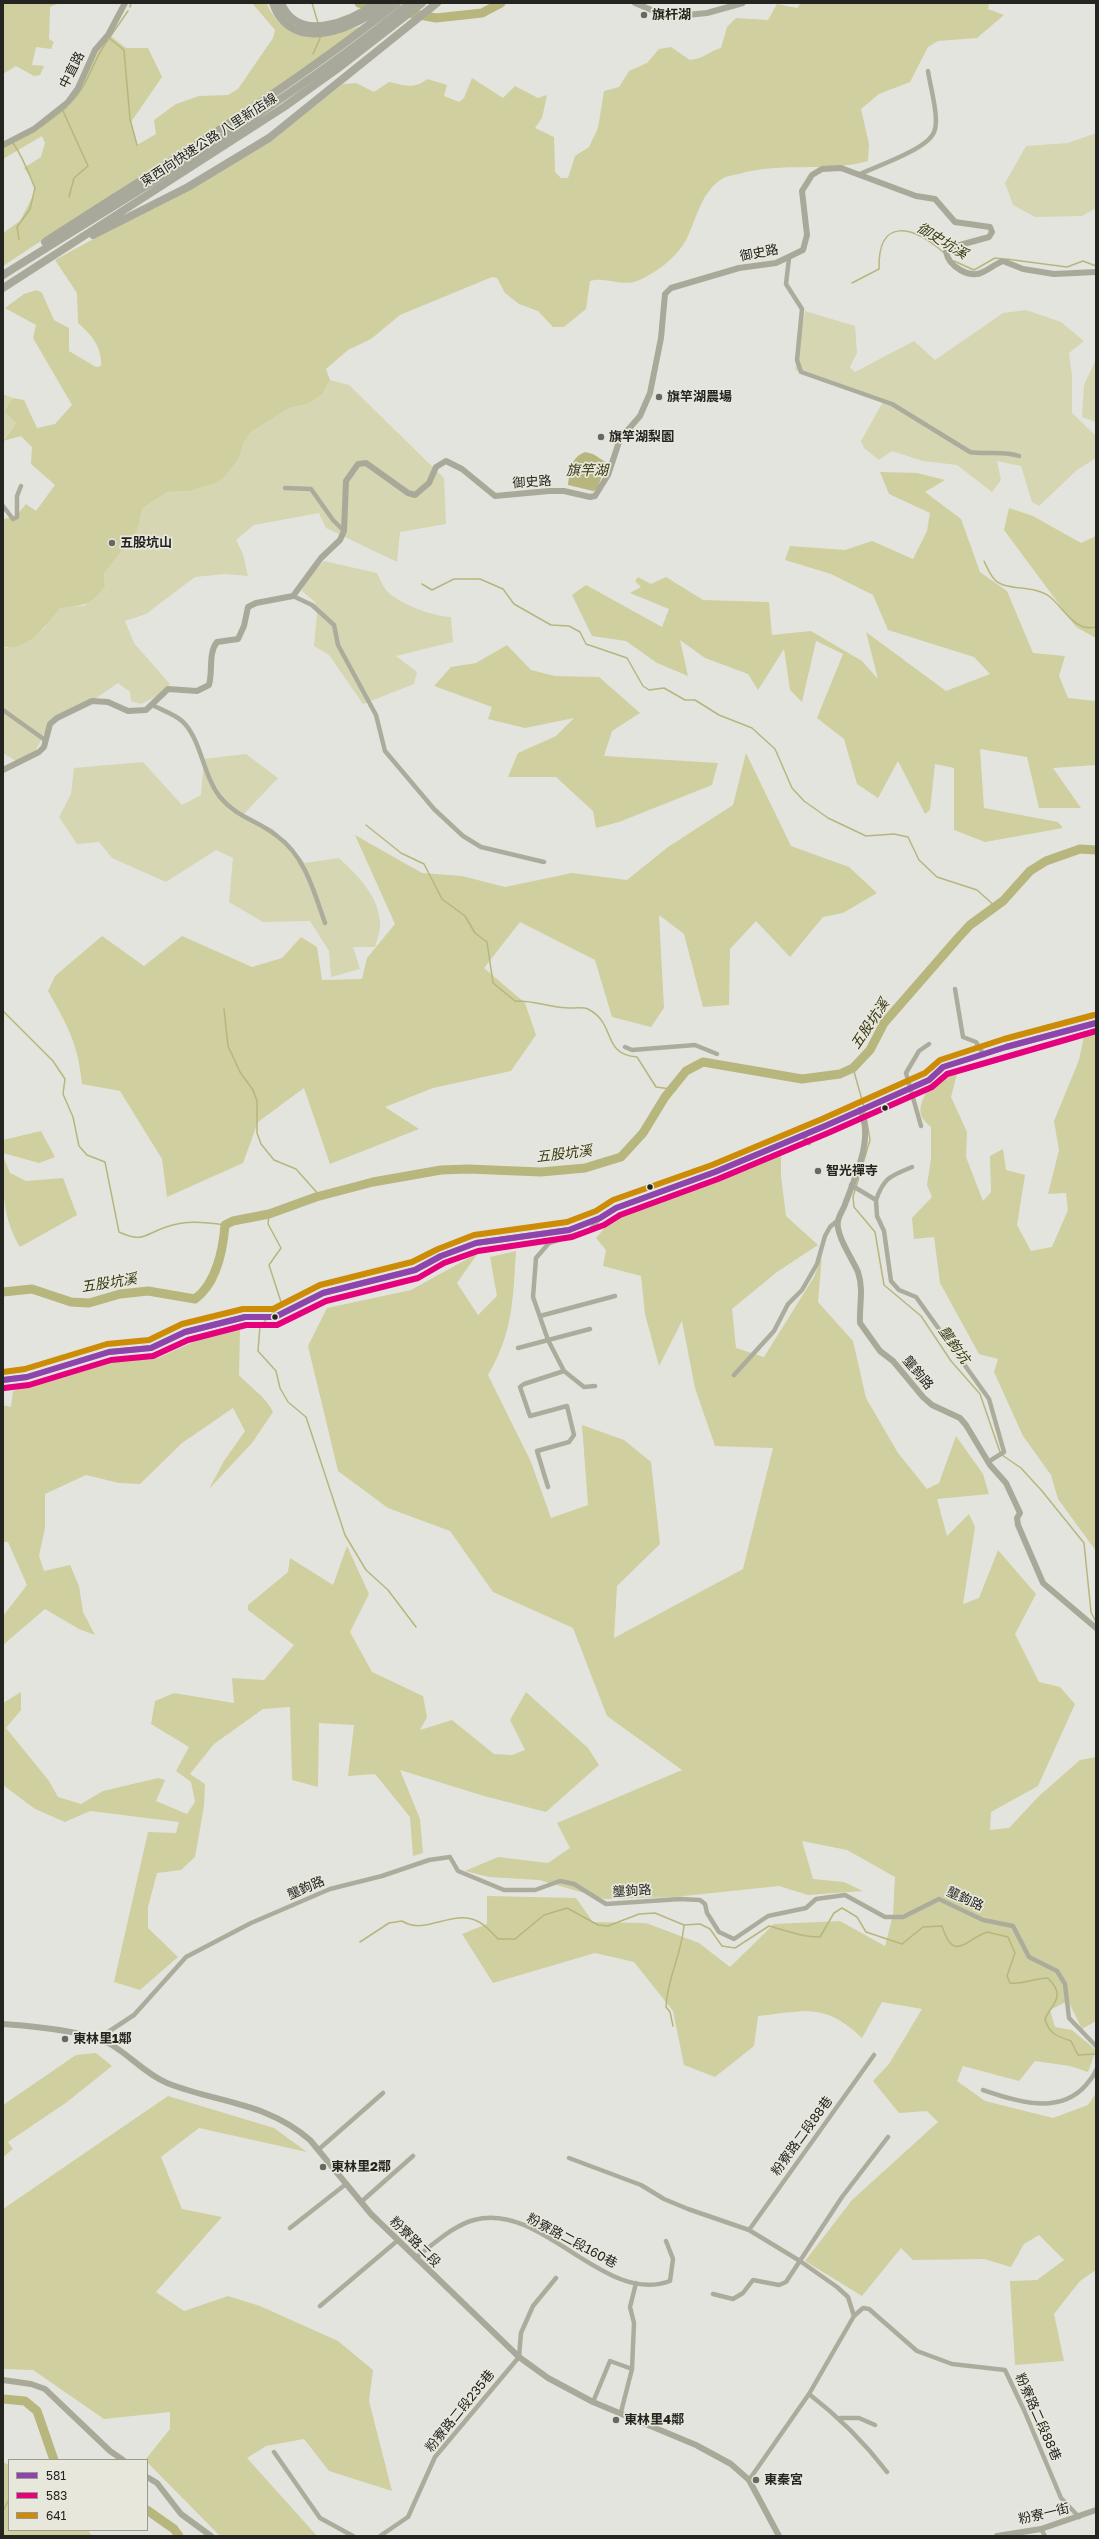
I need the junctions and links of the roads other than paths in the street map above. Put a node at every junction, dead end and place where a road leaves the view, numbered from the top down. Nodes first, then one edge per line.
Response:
1 (125, 3) edge
2 (273, 3) edge
3 (280, 3) edge
4 (376, 3) edge
5 (385, 3) edge
6 (397, 3) edge
7 (410, 3) edge
8 (422, 3) edge
9 (437, 3) edge
10 (634, 3) edge
11 (743, 3) edge
12 (428, 10) junction
13 (928, 71) dead end
14 (234, 134) junction
15 (3, 145) edge
16 (860, 174) junction
17 (789, 258) junction
18 (18, 265) junction
19 (38, 266) junction
20 (1096, 272) edge
21 (3, 275) edge
22 (3, 288) edge
23 (1019, 456) dead end
24 (22, 486) dead end
25 (285, 488) dead end
26 (3, 506) edge
27 (344, 531) junction
28 (293, 596) junction
29 (152, 704) junction
30 (3, 710) edge
31 (45, 740) junction
32 (3, 770) edge
33 (544, 862) dead end
34 (325, 923) dead end
35 (955, 989) dead end
36 (1096, 1023) edge
37 (929, 1044) dead end
38 (625, 1047) dead end
39 (718, 1054) dead end
40 (984, 1055) junction
41 (910, 1088) junction
42 (864, 1108) junction
43 (921, 1126) dead end
44 (802, 1135) junction
45 (809, 1143) dead end
46 (912, 1167) dead end
47 (853, 1185) junction
48 (876, 1200) junction
49 (600, 1218) junction
50 (837, 1221) junction
51 (615, 1296) dead end
52 (540, 1316) junction
53 (590, 1329) dead end
54 (548, 1340) junction
55 (518, 1348) dead end
56 (564, 1371) junction
57 (734, 1375) dead end
58 (3, 1380) edge
59 (594, 1386) dead end
60 (988, 1462) junction
61 (548, 1487) dead end
62 (1096, 1628) edge
63 (3, 2024) edge
64 (99, 2038) junction
65 (1096, 2046) edge
66 (874, 2056) dead end
67 (1096, 2070) edge
68 (983, 2090) dead end
69 (383, 2093) dead end
70 (888, 2137) dead end
71 (318, 2150) junction
72 (414, 2156) dead end
73 (569, 2158) dead end
74 (346, 2184) junction
75 (361, 2202) junction
76 (290, 2228) dead end
77 (749, 2230) junction
78 (397, 2241) junction
79 (666, 2241) dead end
80 (415, 2258) junction
81 (800, 2261) junction
82 (556, 2278) dead end
83 (636, 2283) junction
84 (713, 2294) dead end
85 (320, 2306) dead end
86 (854, 2316) junction
87 (519, 2357) junction
88 (632, 2369) junction
89 (3, 2380) edge
90 (809, 2394) junction
91 (593, 2402) junction
92 (621, 2412) junction
93 (840, 2418) junction
94 (875, 2425) dead end
95 (274, 2452) dead end
96 (122, 2459) edge
97 (887, 2472) dead end
98 (148, 2478) edge
99 (749, 2480) junction
100 (1096, 2510) edge
101 (1079, 2517) junction
102 (1041, 2528) junction
103 (211, 2536) edge
104 (353, 2536) edge
105 (380, 2536) edge
106 (779, 2536) edge
107 (997, 2536) edge
108 (1045, 2536) edge

1 - 15 street, 中直路
2 - 5 highway
3 - 4 highway
6 - 18 highway
7 - 14 highway, 東西向快速公路 八里新店線
8 - 12 highway
8 - 14 highway, 東西向快速公路 八里新店線
9 - 12 highway
10 - 11 street
12 - 19 highway
13 - 16 street
14 - 18 highway, 東西向快速公路 八里新店線
14 - 19 highway, 東西向快速公路 八里新店線
16 - 17 street, 御史路
16 - 20 street, 御史路
17 - 23 street
17 - 27 street, 御史路
18 - 21 highway, 東西向快速公路 八里新店線
19 - 22 highway, 東西向快速公路 八里新店線
24 - 26 street
25 - 27 street
27 - 28 street
28 - 29 street
28 - 33 street
29 - 31 street
29 - 34 street
30 - 31 street
31 - 32 street
35 - 40 street
36 - 40 street
37 - 41 street
38 - 39 street
40 - 41 street
41 - 42 street
41 - 43 street
42 - 44 street
42 - 47 street
44 - 45 street
44 - 49 street
46 - 48 street
47 - 48 street
47 - 50 street
48 - 60 street
49 - 52 street
49 - 58 street
50 - 57 street
50 - 60 street, 壟鉤路
51 - 52 street
52 - 54 street
53 - 54 street
54 - 55 street
54 - 56 street
56 - 59 street
56 - 61 street
60 - 62 street, 壟鉤路
63 - 64 street, 粉寮路二段
64 - 65 street, 壟鉤路
64 - 71 street, 粉寮路二段
66 - 77 street, 粉寮路二段88巷
67 - 68 street
69 - 71 street
70 - 81 street
71 - 74 street, 粉寮路二段
72 - 75 street
73 - 77 street
74 - 75 street, 粉寮路二段
74 - 76 street
75 - 78 street, 粉寮路二段
77 - 81 street
78 - 80 street, 粉寮路二段
78 - 85 street
79 - 83 street, 粉寮路二段160巷
80 - 83 street, 粉寮路二段160巷
80 - 87 street, 粉寮路二段
81 - 84 street
81 - 86 street
82 - 87 street
83 - 88 street
86 - 90 street
86 - 101 street, 粉寮路二段88巷
87 - 91 street, 粉寮路二段
87 - 105 street, 粉寮路二段235巷
88 - 91 street
88 - 92 street
89 - 96 street
90 - 93 street
90 - 99 street
91 - 92 street, 粉寮路二段
92 - 99 street, 粉寮路二段
93 - 94 street
93 - 97 street
95 - 104 street
98 - 103 street
99 - 106 street, 粉寮路二段
100 - 101 street, 粉寮一街
101 - 102 street, 粉寮一街
102 - 107 street, 粉寮一街
102 - 108 street

